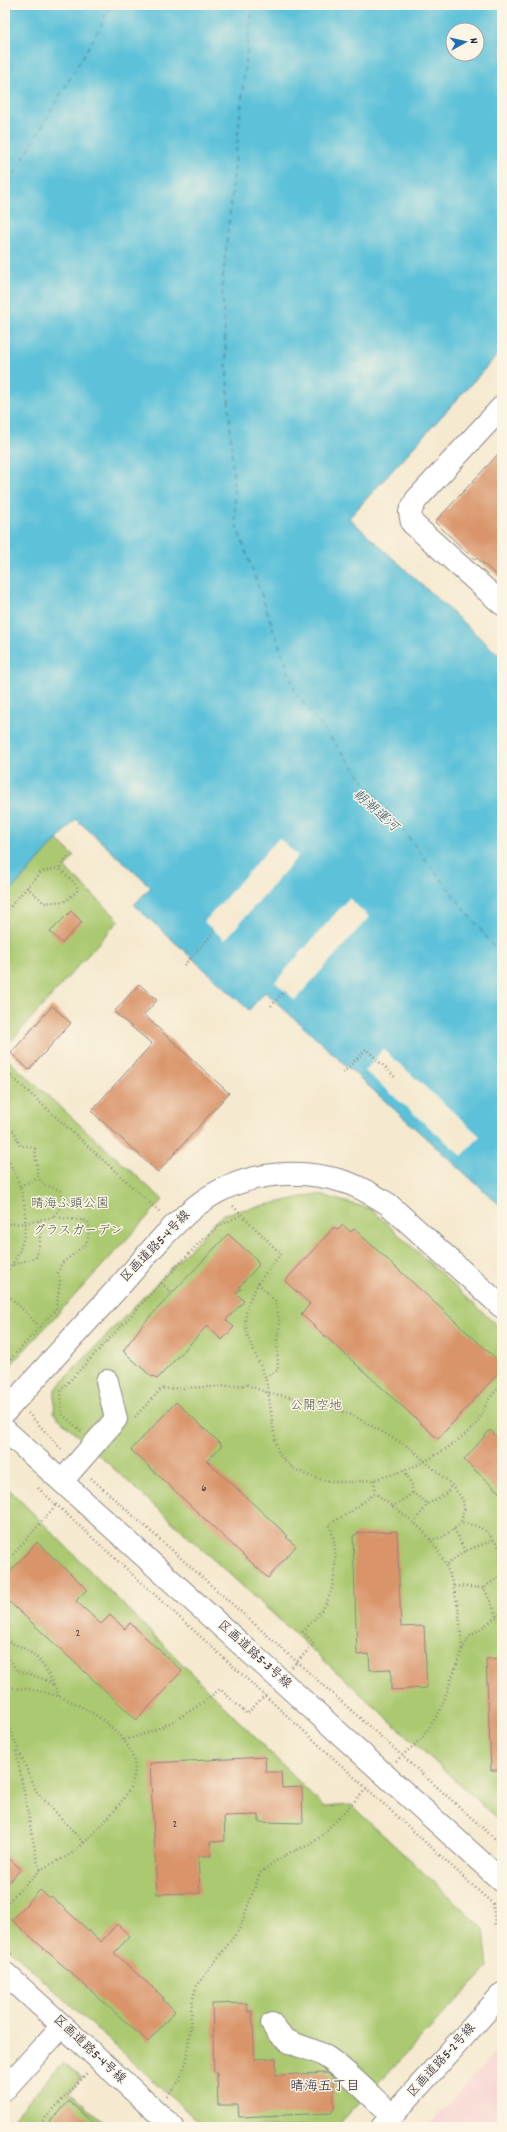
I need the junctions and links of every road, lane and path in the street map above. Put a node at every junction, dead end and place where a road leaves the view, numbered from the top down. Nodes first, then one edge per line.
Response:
1 (502, 407) edge
2 (502, 604) edge
3 (68, 856) dead end
4 (59, 868) junction
5 (27, 888) junction
6 (5, 912) edge
7 (215, 931) dead end
8 (184, 965) dead end
9 (285, 991) dead end
10 (271, 1006) dead end
11 (343, 1073) dead end
12 (5, 1078) edge
13 (396, 1078) dead end
14 (5, 1129) edge
15 (5, 1156) edge
16 (38, 1178) junction
17 (20, 1186) junction
18 (218, 1192) junction
19 (161, 1214) dead end
20 (242, 1215) junction
21 (53, 1217) junction
22 (39, 1220) junction
23 (26, 1223) junction
24 (5, 1224) edge
25 (12, 1265) junction
26 (5, 1273) edge
27 (258, 1283) junction
28 (5, 1292) edge
29 (172, 1293) dead end
30 (502, 1307) edge
31 (40, 1327) junction
32 (5, 1356) edge
33 (9, 1360) junction
34 (5, 1365) edge
35 (265, 1377) junction
36 (107, 1381) dead end
37 (502, 1385) edge
38 (268, 1393) junction
39 (15, 1411) edge
40 (130, 1423) dead end
41 (5, 1430) edge
42 (66, 1454) dead end
43 (424, 1460) junction
44 (404, 1470) junction
45 (85, 1473) dead end
46 (374, 1480) junction
47 (33, 1484) dead end
48 (451, 1484) junction
49 (66, 1485) junction
50 (413, 1493) junction
51 (375, 1494) junction
52 (428, 1504) junction
53 (392, 1506) junction
54 (413, 1523) junction
55 (461, 1523) junction
56 (454, 1529) junction
57 (430, 1540) junction
58 (494, 1540) junction
59 (465, 1551) junction
60 (502, 1551) edge
61 (502, 1559) edge
62 (5, 1564) edge
63 (446, 1564) junction
64 (501, 1575) edge
65 (454, 1586) junction
66 (484, 1588) junction
67 (502, 1613) edge
68 (497, 1616) junction
69 (5, 1641) edge
70 (462, 1650) junction
71 (5, 1652) edge
72 (280, 1679) junction
73 (54, 1685) junction
74 (5, 1688) edge
75 (59, 1697) junction
76 (5, 1718) edge
77 (124, 1740) junction
78 (16, 1746) junction
79 (382, 1772) junction
80 (84, 1843) junction
81 (502, 1846) edge
82 (41, 1870) junction
83 (502, 1881) edge
84 (5, 1905) edge
85 (495, 1926) dead end
86 (5, 1973) edge
87 (502, 1994) edge
88 (272, 2024) dead end
89 (62, 2026) junction
90 (99, 2059) junction
91 (5, 2089) edge
92 (155, 2111) junction
93 (387, 2121) edge
94 (37, 2127) edge
95 (173, 2127) edge

1 - 2 street
3 - 4 path
4 - 5 path
4 - 5 path
5 - 6 path
7 - 8 path
9 - 10 path
11 - 13 path
12 - 19 path
14 - 16 path
15 - 17 path
16 - 17 path
16 - 21 path
17 - 23 path
18 - 20 path
18 - 30 street, 区画道路5-4号線
18 - 39 street, 区画道路5-4号線
20 - 27 path
20 - 29 path
21 - 22 path
21 - 31 path
22 - 23 path
22 - 25 path
23 - 24 path
23 - 25 path
25 - 26 path
27 - 35 path
27 - 35 path
28 - 31 path
31 - 33 path
32 - 33 path
33 - 34 path
35 - 38 path
36 - 49 street
37 - 43 path
38 - 40 path
38 - 43 path
38 - 46 path
39 - 42 path
41 - 49 street, 区画道路5-3号線
43 - 44 path
43 - 48 path
44 - 46 path
44 - 50 path
45 - 81 path
46 - 51 path
47 - 85 path
48 - 52 path
48 - 55 path
49 - 62 path
49 - 72 street, 区画道路5-3号線
50 - 52 path
50 - 53 path
51 - 53 path
51 - 72 path
52 - 54 path
53 - 54 path
54 - 57 path
55 - 56 path
55 - 58 path
56 - 57 path
56 - 59 path
57 - 63 path
58 - 59 path
58 - 60 path
59 - 63 path
61 - 64 path
63 - 65 path
64 - 66 path
65 - 66 path
65 - 70 path
66 - 68 path
67 - 68 path
68 - 70 path
69 - 73 path
70 - 79 path
71 - 73 path
72 - 77 path
72 - 79 street, 区画道路5-3号線
73 - 75 path
74 - 75 path
75 - 77 path
76 - 78 path
77 - 80 path
78 - 80 path
78 - 82 path
79 - 83 street, 区画道路5-3号線
79 - 92 path
80 - 82 path
82 - 84 path
86 - 89 street, 区画道路5-4号線
87 - 93 street, 区画道路5-2号線
88 - 93 street
89 - 90 street, 区画道路5-4号線
89 - 91 street
90 - 92 street, 区画道路5-4号線
90 - 94 path
92 - 95 street, 区画道路5-4号線

